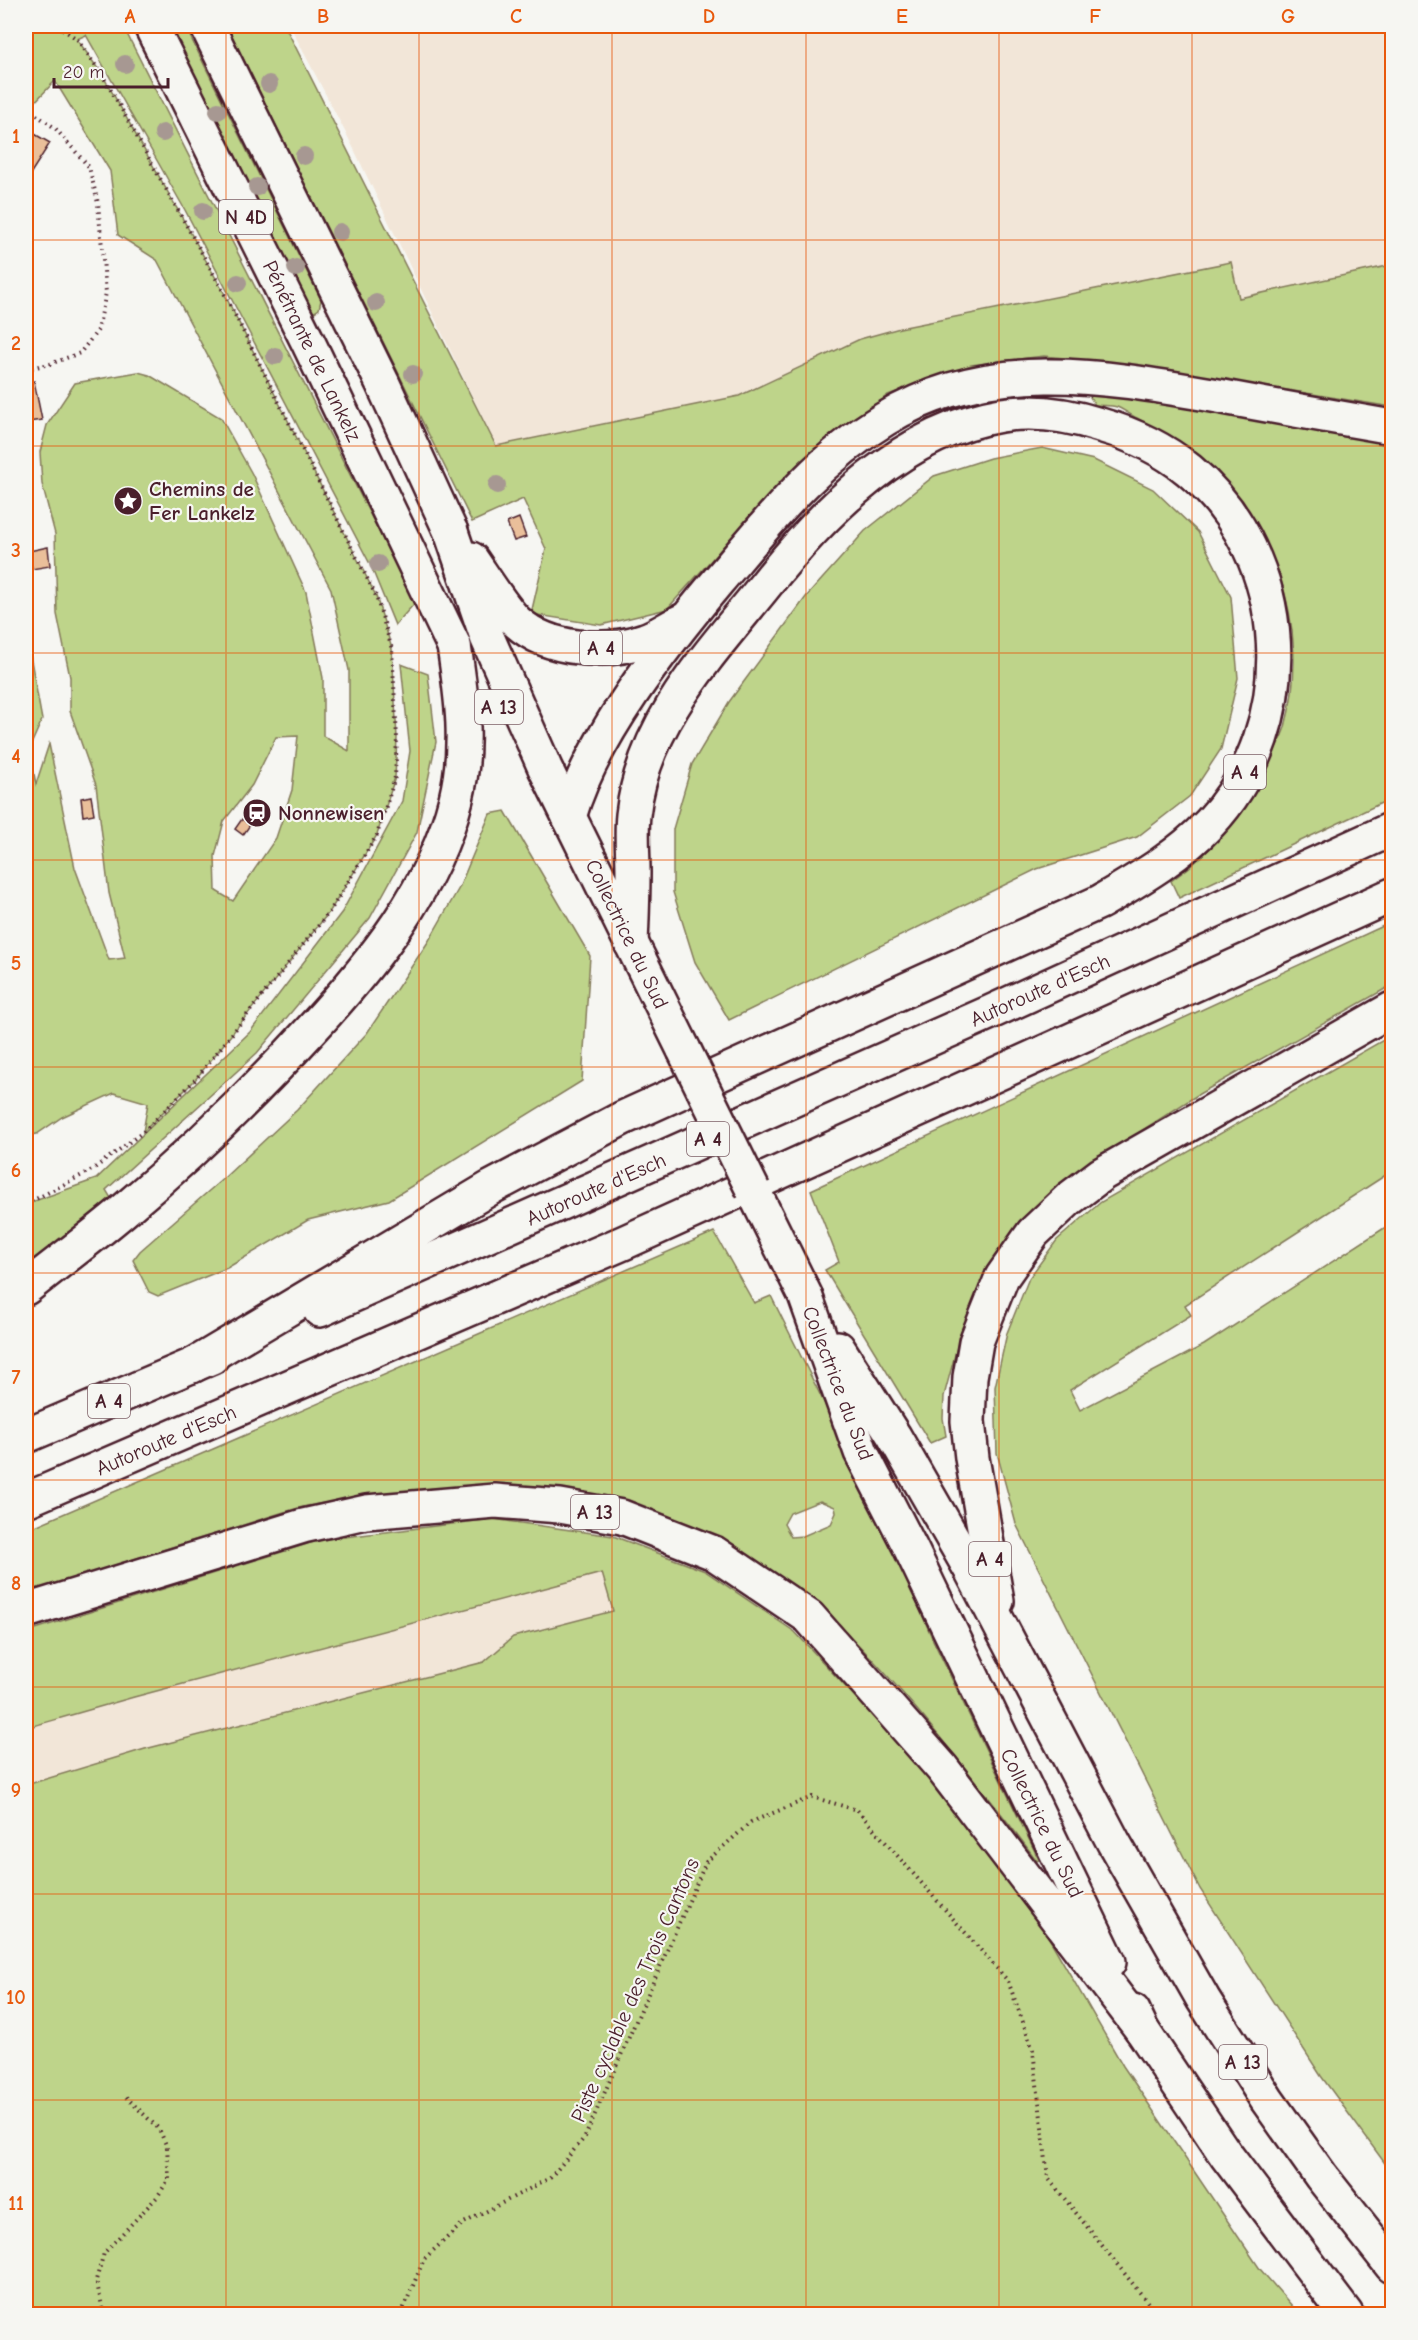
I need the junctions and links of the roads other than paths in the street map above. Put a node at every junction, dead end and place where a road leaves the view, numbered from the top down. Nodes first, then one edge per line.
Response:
1 (151, 26) edge
2 (207, 26) edge
3 (1392, 427) edge
4 (451, 532) junction
5 (686, 619) junction
6 (454, 646) junction
7 (545, 768) junction
8 (569, 817) junction
9 (1392, 829) edge
10 (1392, 896) edge
11 (631, 944) junction
12 (1392, 1009) edge
13 (798, 1281) junction
14 (26, 1288) edge
15 (192, 1366) junction
16 (26, 1436) edge
17 (26, 1500) edge
18 (26, 1611) edge
19 (1001, 1628) junction
20 (1143, 2030) junction
21 (1392, 2266) edge
22 (1346, 2314) edge

1 - 6 main road, Pénétrante de Lankelz / N 4D
2 - 4 main road, N 4D
3 - 5 main road, A 4
4 - 5 main road, A 4
4 - 7 main road, Collectrice du Sud / A 13
5 - 8 main road, A 4
6 - 7 main road, Collectrice du Sud / A 13
6 - 14 main road
7 - 8 main road, Collectrice du Sud / A 13
8 - 11 main road, Collectrice du Sud / A 13
9 - 15 main road, Autoroute d'Esch / A 4
10 - 17 main road, Autoroute d'Esch
11 - 13 main road, Collectrice du Sud / A 13, bridge
11 - 15 main road, A 4
12 - 19 main road, A 4
13 - 19 main road, Collectrice du Sud / A 13
13 - 20 main road, Collectrice du Sud / A 13
15 - 16 main road, Autoroute d'Esch / A 4
18 - 20 main road, A 13
19 - 21 main road, Collectrice du Sud / A 13
20 - 22 main road, Collectrice du Sud / A 13

